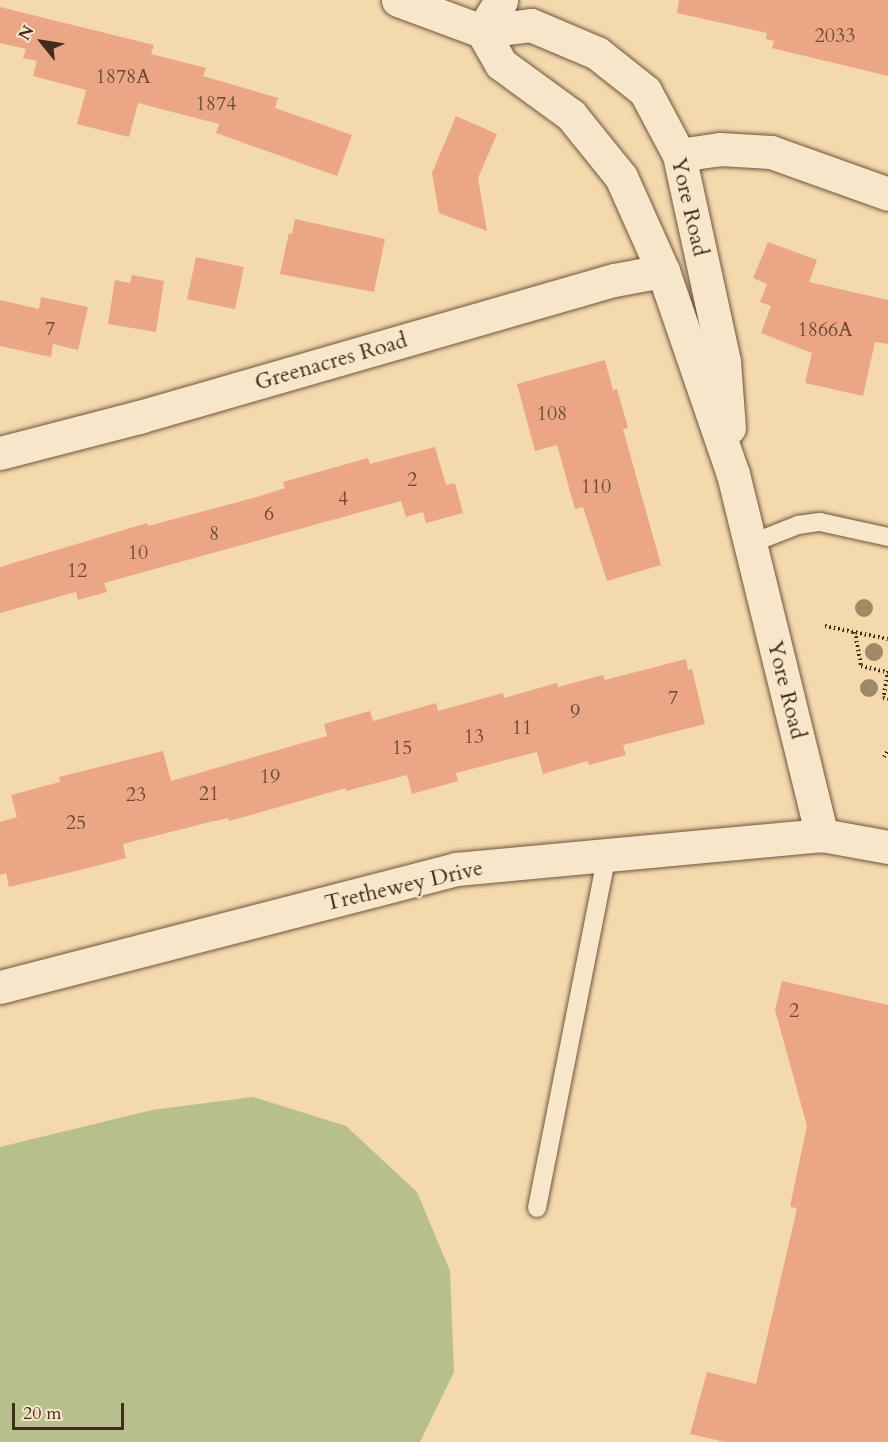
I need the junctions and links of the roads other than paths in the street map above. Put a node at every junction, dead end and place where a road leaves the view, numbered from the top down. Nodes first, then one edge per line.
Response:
1 (398, 0) edge
2 (501, 0) edge
3 (482, 31) junction
4 (679, 154) junction
5 (888, 194) edge
6 (663, 271) junction
7 (0, 453) edge
8 (733, 474) junction
9 (888, 537) edge
10 (750, 544) junction
11 (822, 835) junction
12 (888, 846) edge
13 (607, 856) junction
14 (0, 987) edge
15 (537, 1208) dead end

1 - 3 main road
2 - 3 main road
3 - 4 main road, Yore Road
3 - 6 main road, Yore Road
4 - 5 main road
4 - 8 main road, Yore Road
6 - 7 main road, Greenacres Road
6 - 8 main road, Yore Road
8 - 10 main road, Yore Road
9 - 10 lane
10 - 11 main road, Yore Road
11 - 12 main road, Trethewey Drive
11 - 13 main road, Trethewey Drive
13 - 14 main road, Trethewey Drive
13 - 15 lane

